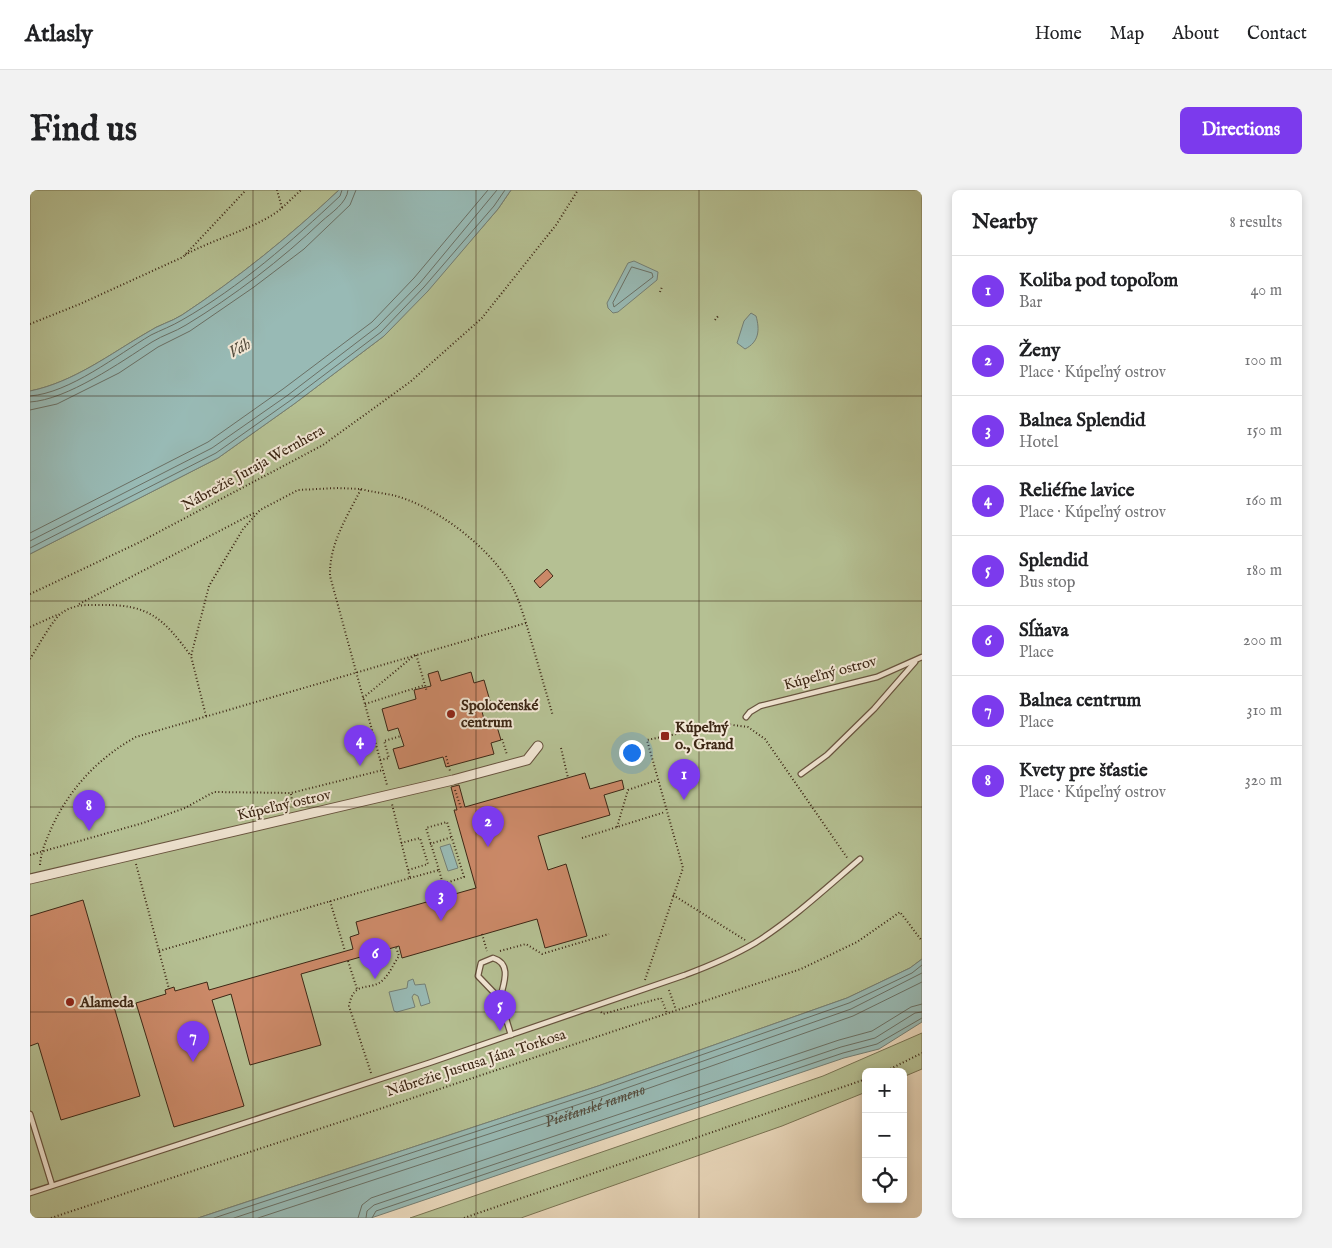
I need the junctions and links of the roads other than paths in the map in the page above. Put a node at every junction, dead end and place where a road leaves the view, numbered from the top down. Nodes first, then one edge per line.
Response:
1 (920, 658) edge
2 (746, 717) dead end
3 (538, 746) dead end
4 (801, 774) dead end
5 (860, 859) dead end
6 (30, 879) edge
7 (500, 999) junction
8 (511, 1035) junction
9 (30, 1114) edge
10 (33, 1132) edge
11 (52, 1185) junction
12 (30, 1193) edge

1 - 2 lane, Kúpeľný ostrov
1 - 4 lane
3 - 6 street, Kúpeľný ostrov
5 - 8 lane
7 - 7 lane
7 - 8 lane
8 - 11 lane
9 - 10 lane
10 - 11 lane
11 - 12 lane

